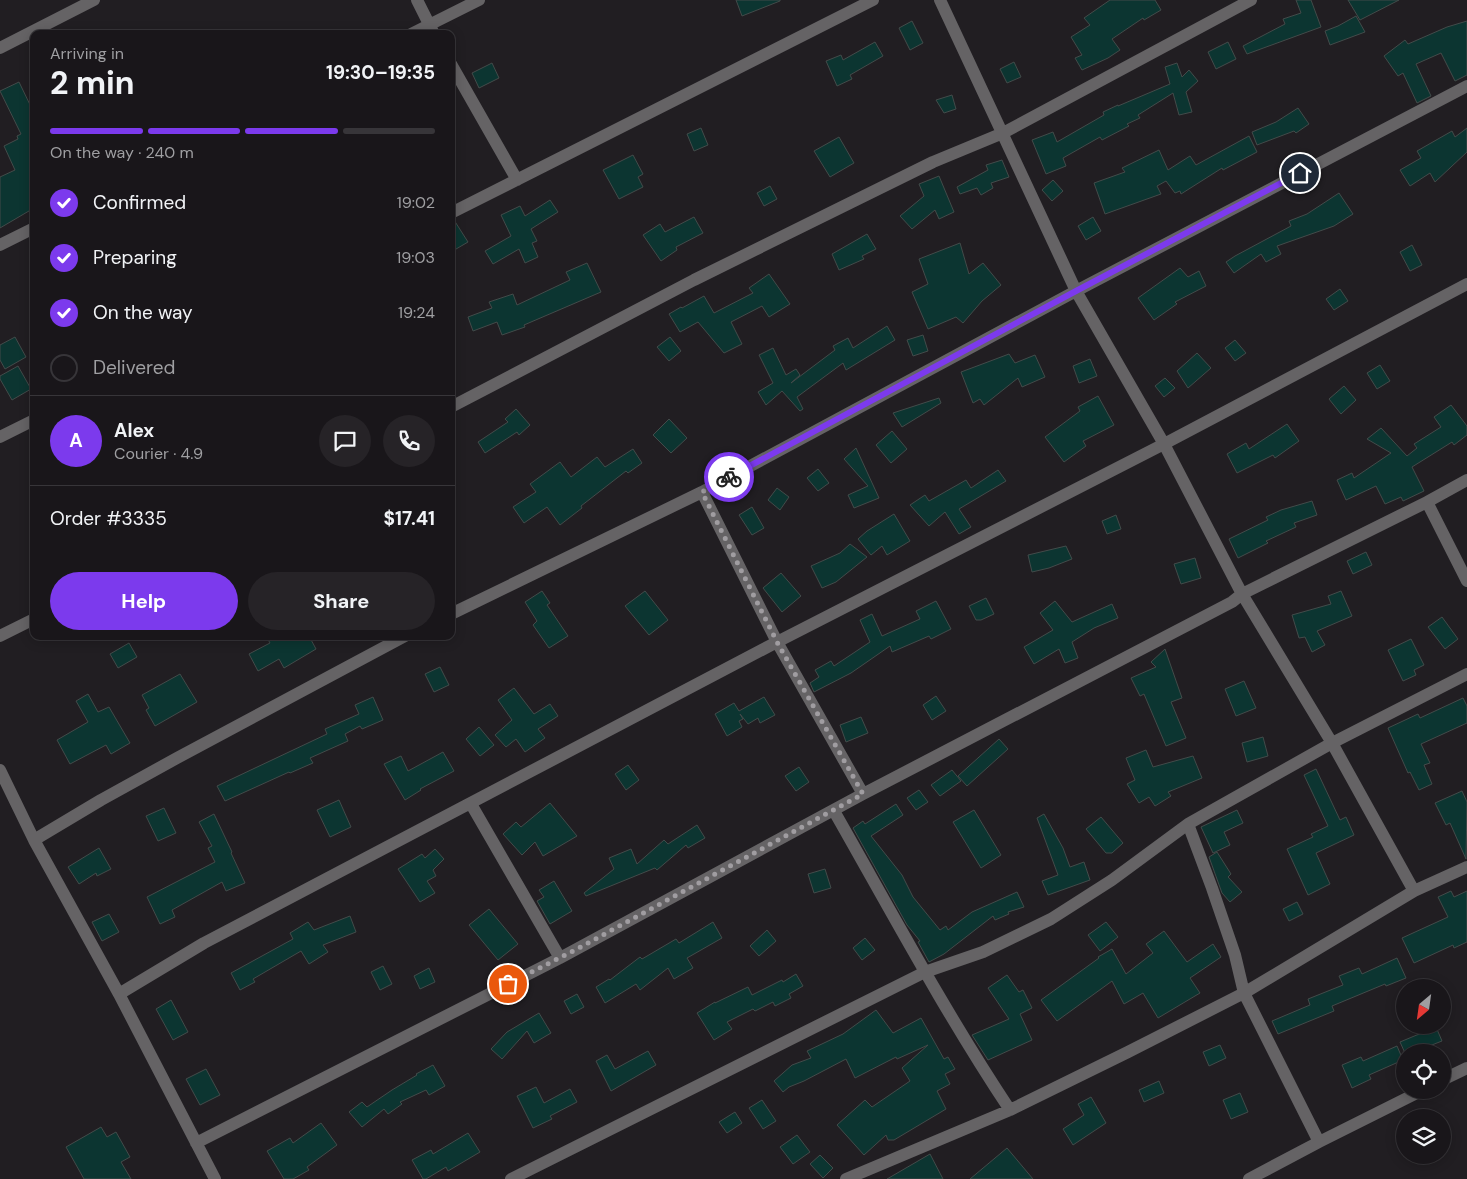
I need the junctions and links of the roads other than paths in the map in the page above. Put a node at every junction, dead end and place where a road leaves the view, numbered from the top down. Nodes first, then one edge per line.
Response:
1 (94, 0) edge
2 (417, 0) edge
3 (479, 0) edge
4 (872, 0) edge
5 (940, 0) edge
6 (1251, 0) edge
7 (432, 29) edge
8 (35, 30) edge
9 (30, 33) edge
10 (0, 48) edge
11 (455, 71) edge
12 (1467, 86) edge
13 (1003, 133) junction
14 (517, 180) junction
15 (455, 210) edge
16 (30, 230) edge
17 (0, 245) edge
18 (1467, 284) edge
19 (1076, 291) junction
20 (455, 405) edge
21 (30, 422) edge
22 (0, 437) edge
23 (1164, 444) junction
24 (1467, 480) edge
25 (702, 492) junction
26 (1427, 502) junction
27 (1467, 581) edge
28 (1242, 594) junction
29 (455, 612) edge
30 (30, 621) edge
31 (0, 636) edge
32 (388, 640) edge
33 (777, 642) junction
34 (1467, 674) edge
35 (1332, 742) junction
36 (0, 770) edge
37 (863, 794) junction
38 (471, 804) junction
39 (834, 811) junction
40 (1188, 824) junction
41 (34, 840) junction
42 (1467, 867) edge
43 (1414, 891) junction
44 (560, 958) junction
45 (925, 972) junction
46 (1244, 993) junction
47 (118, 994) junction
48 (1467, 1068) edge
49 (1451, 1076) edge
50 (1405, 1099) edge
51 (1010, 1110) junction
52 (1319, 1142) junction
53 (196, 1143) junction
54 (215, 1179) edge
55 (511, 1179) edge
56 (846, 1179) edge
57 (1249, 1179) edge

1 - 8 street
2 - 7 street
3 - 7 street
4 - 14 street
5 - 13 street
6 - 13 street
9 - 10 street
11 - 14 street
12 - 19 street
13 - 19 street
13 - 20 street
14 - 15 street
16 - 17 street
18 - 23 street
19 - 23 street
19 - 25 street
21 - 22 street
23 - 28 street
23 - 33 street
24 - 26 street
25 - 29 street
25 - 33 street
26 - 27 street
26 - 28 street
28 - 35 street
28 - 37 street
30 - 31 street
32 - 41 street
33 - 37 street
33 - 38 street
34 - 35 street
35 - 40 street
35 - 43 street
36 - 41 street
37 - 39 street
38 - 44 street
38 - 47 street
39 - 44 street
39 - 45 street
40 - 45 street
40 - 46 street
41 - 47 street
42 - 43 street
43 - 46 street
44 - 53 street
45 - 51 street
45 - 55 street
46 - 51 street
46 - 52 street
47 - 53 street
48 - 49 street
50 - 52 street
51 - 56 street
52 - 57 street
53 - 54 street

